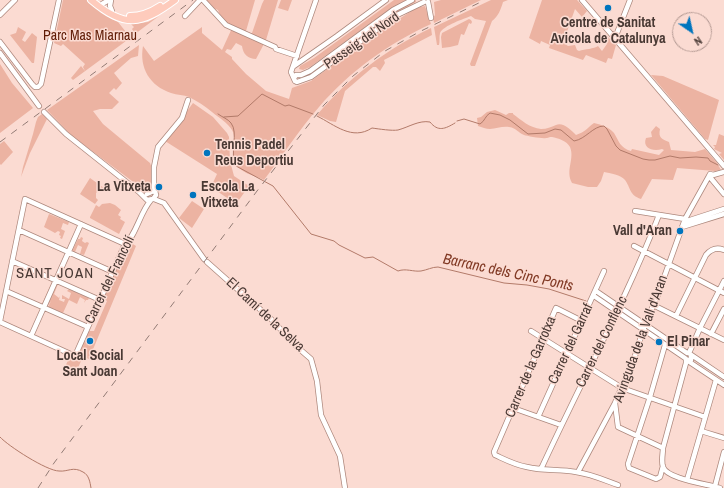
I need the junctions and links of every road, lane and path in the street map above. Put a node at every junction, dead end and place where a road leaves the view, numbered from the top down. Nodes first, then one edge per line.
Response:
1 (15, 0) edge
2 (59, 0) edge
3 (91, 0) edge
4 (110, 0) edge
5 (168, 0) edge
6 (175, 0) edge
7 (201, 0) edge
8 (316, 0) edge
9 (386, 0) edge
10 (412, 0) edge
11 (582, 0) edge
12 (630, 0) edge
13 (426, 1) edge
14 (100, 2) edge
15 (112, 11) junction
16 (0, 15) edge
17 (185, 16) dead end
18 (431, 18) dead end
19 (612, 35) junction
20 (0, 42) edge
21 (0, 54) edge
22 (297, 56) junction
23 (294, 66) junction
24 (301, 75) junction
25 (294, 78) junction
26 (301, 81) junction
27 (188, 100) dead end
28 (39, 106) dead end
29 (44, 112) dead end
30 (724, 166) edge
31 (724, 172) edge
32 (711, 176) junction
33 (153, 193) junction
34 (724, 194) edge
35 (724, 208) edge
36 (635, 211) dead end
37 (659, 214) junction
38 (724, 214) edge
39 (685, 220) junction
40 (81, 224) junction
41 (682, 227) junction
42 (19, 230) junction
43 (125, 244) junction
44 (634, 246) dead end
45 (724, 250) edge
46 (68, 252) junction
47 (644, 252) junction
48 (12, 261) junction
49 (668, 265) junction
50 (604, 271) dead end
51 (113, 272) junction
52 (695, 278) junction
53 (56, 280) junction
54 (724, 281) edge
55 (719, 291) junction
56 (6, 292) junction
57 (595, 293) junction
58 (724, 293) edge
59 (100, 300) junction
60 (653, 305) junction
61 (620, 307) junction
62 (43, 308) junction
63 (724, 309) edge
64 (617, 312) junction
65 (676, 316) junction
66 (0, 321) edge
67 (582, 321) junction
68 (645, 324) junction
69 (88, 327) junction
70 (700, 328) junction
71 (643, 329) junction
72 (530, 331) dead end
73 (711, 334) junction
74 (32, 336) junction
75 (542, 338) junction
76 (724, 340) edge
77 (665, 345) junction
78 (567, 354) junction
79 (687, 358) junction
80 (590, 368) junction
81 (724, 377) edge
82 (716, 380) junction
83 (724, 385) edge
84 (622, 388) junction
85 (650, 397) junction
86 (615, 403) junction
87 (674, 406) junction
88 (513, 408) junction
89 (538, 417) junction
90 (705, 417) junction
91 (561, 425) junction
92 (701, 431) junction
93 (637, 435) junction
94 (724, 438) edge
95 (663, 448) junction
96 (724, 452) edge
97 (722, 464) edge
98 (663, 466) junction
99 (541, 469) junction
100 (578, 472) junction
101 (687, 480) junction
102 (618, 485) dead end
103 (715, 486) junction
104 (345, 488) edge
105 (720, 488) edge

1 - 16 street
2 - 20 street
3 - 6 main road
4 - 14 street
4 - 15 street
5 - 15 main road
7 - 17 street
7 - 22 street
8 - 22 street
9 - 23 street
10 - 24 street, Passeig del Nord
11 - 19 street
12 - 19 street
13 - 18 street
13 - 26 street, Passeig del Nord
14 - 15 main road
19 - 30 street
21 - 28 street
22 - 23 street
23 - 25 street
24 - 25 street
24 - 26 street
25 - 26 street
27 - 33 street
29 - 33 street
31 - 32 street
32 - 34 street
32 - 39 street, Avinguda de la Vall d'Aran
33 - 43 street, Carrer del Francolí
33 - 104 street, El Camí de la Selva
35 - 39 street
36 - 37 street
37 - 39 street
37 - 47 street, Carrer del Conflenc
38 - 41 street
39 - 41 street, Avinguda de la Vall d'Aran
40 - 42 street
40 - 43 street
40 - 46 street
41 - 49 street, Avinguda de la Vall d'Aran
42 - 46 street
42 - 48 street
43 - 51 street, Carrer del Francolí
44 - 47 street
45 - 52 street
46 - 51 street
46 - 53 street
47 - 49 street
47 - 61 street, Carrer del Conflenc
48 - 53 street
48 - 56 street
49 - 52 street
49 - 60 street, Avinguda de la Vall d'Aran
50 - 57 street, Carrer del Garraf
51 - 59 street, Carrer del Francolí
52 - 55 street
52 - 65 street
53 - 59 street
53 - 62 street
54 - 55 street
55 - 58 street
55 - 70 street
56 - 62 street
56 - 66 street
57 - 61 street
57 - 64 street
57 - 67 street, Carrer del Garraf
59 - 69 street, Carrer del Francolí
60 - 65 street
60 - 68 street, Avinguda de la Vall d'Aran
61 - 64 street, Carrer del Conflenc
61 - 68 street
62 - 69 street
62 - 74 street
63 - 73 street
64 - 71 street
64 - 80 street, Carrer del Conflenc
65 - 70 street
66 - 74 street
67 - 75 street, Carrer de la Garrotxa
67 - 78 street, Carrer del Garraf
68 - 71 street, Avinguda de la Vall d'Aran
68 - 79 street
69 - 74 street, Carrer del Francolí
70 - 73 street
70 - 79 street
71 - 77 street
71 - 84 street, Avinguda de la Vall d'Aran
72 - 75 street
73 - 76 street
75 - 78 street
75 - 88 street, Carrer de la Garrotxa
77 - 79 street
77 - 85 street
78 - 80 street
78 - 89 street, Carrer del Garraf
79 - 81 street
79 - 82 street
79 - 87 street
80 - 84 street
80 - 91 street, Carrer del Conflenc
82 - 83 street
82 - 90 street
84 - 85 street
84 - 86 street, Avinguda de la Vall d'Aran
85 - 87 street
85 - 93 street
86 - 93 street, Avinguda de la Vall d'Aran
86 - 100 street
87 - 90 street
87 - 95 street
88 - 89 street
88 - 99 street, Carrer de la Garrotxa
89 - 91 street
90 - 92 street
91 - 99 street, Carrer del Conflenc
92 - 94 street
92 - 101 street
93 - 95 street, Avinguda de la Vall d'Aran
93 - 98 street
95 - 98 street
96 - 97 street
97 - 103 street
98 - 101 street
99 - 100 street
100 - 102 street
101 - 103 street
103 - 105 street

